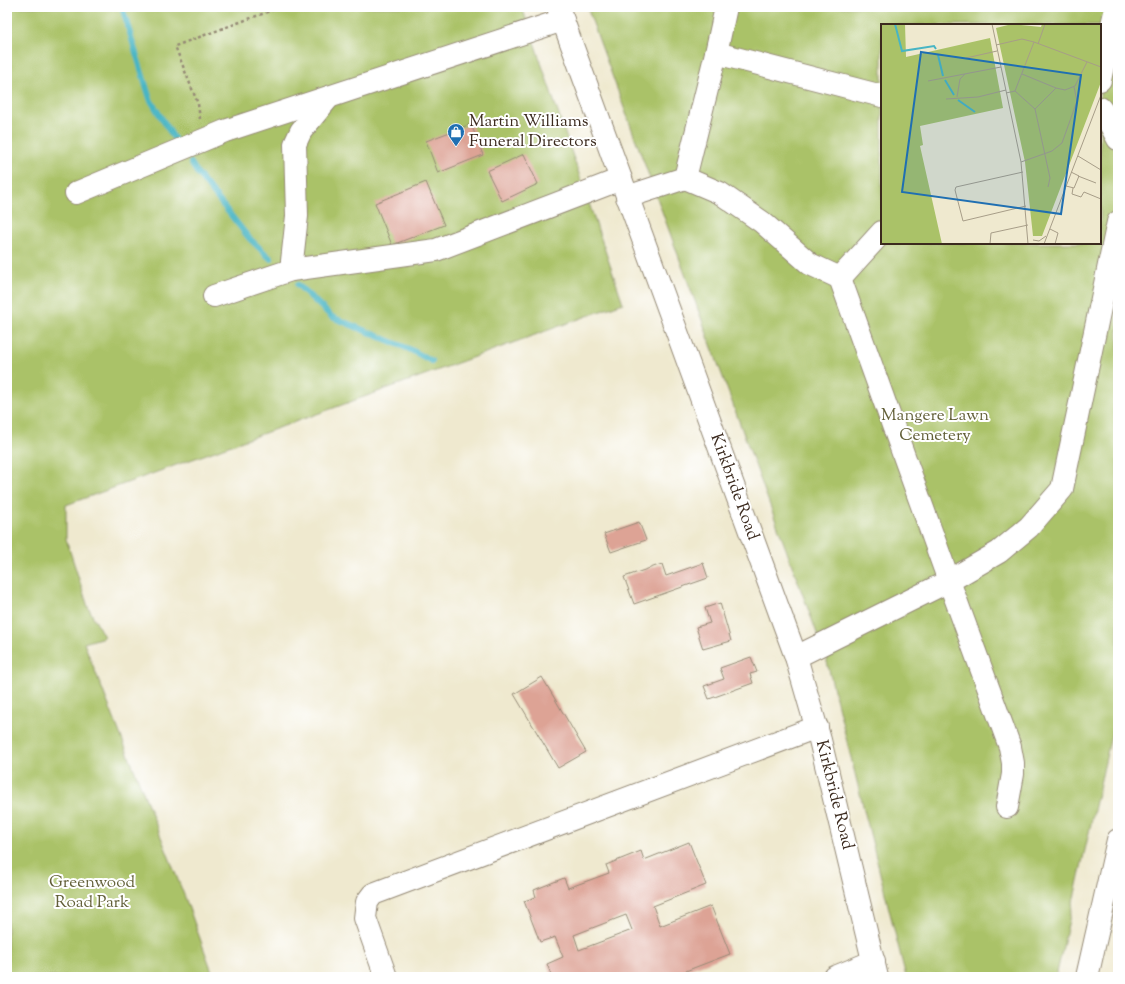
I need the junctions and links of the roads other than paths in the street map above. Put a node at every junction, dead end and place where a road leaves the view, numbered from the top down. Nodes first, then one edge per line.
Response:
1 (726, 7) edge
2 (1116, 7) edge
3 (560, 14) edge
4 (716, 53) junction
5 (1101, 75) edge
6 (881, 96) edge
7 (329, 97) junction
8 (1101, 109) edge
9 (1118, 139) edge
10 (686, 178) junction
11 (624, 188) junction
12 (76, 194) dead end
13 (1118, 222) edge
14 (881, 233) edge
15 (292, 270) junction
16 (840, 278) junction
17 (214, 296) dead end
18 (949, 581) junction
19 (796, 657) junction
20 (817, 727) junction
21 (1007, 807) dead end
22 (1118, 840) edge
23 (1112, 894) edge
24 (876, 969) edge
25 (386, 977) edge
26 (834, 977) edge
27 (1087, 977) edge

1 - 4 street
2 - 5 street
3 - 7 street
3 - 11 street, Kirkbride Road
4 - 6 street
4 - 10 street
7 - 12 street
7 - 15 street
8 - 9 street
10 - 11 street
10 - 16 street
11 - 15 street
11 - 19 street, Kirkbride Road
13 - 18 street
14 - 16 street
15 - 17 street
16 - 18 street
18 - 19 street
18 - 21 street
19 - 20 street, Kirkbride Road
20 - 24 street, Kirkbride Road
20 - 25 street
22 - 23 street
23 - 27 street
24 - 26 street

